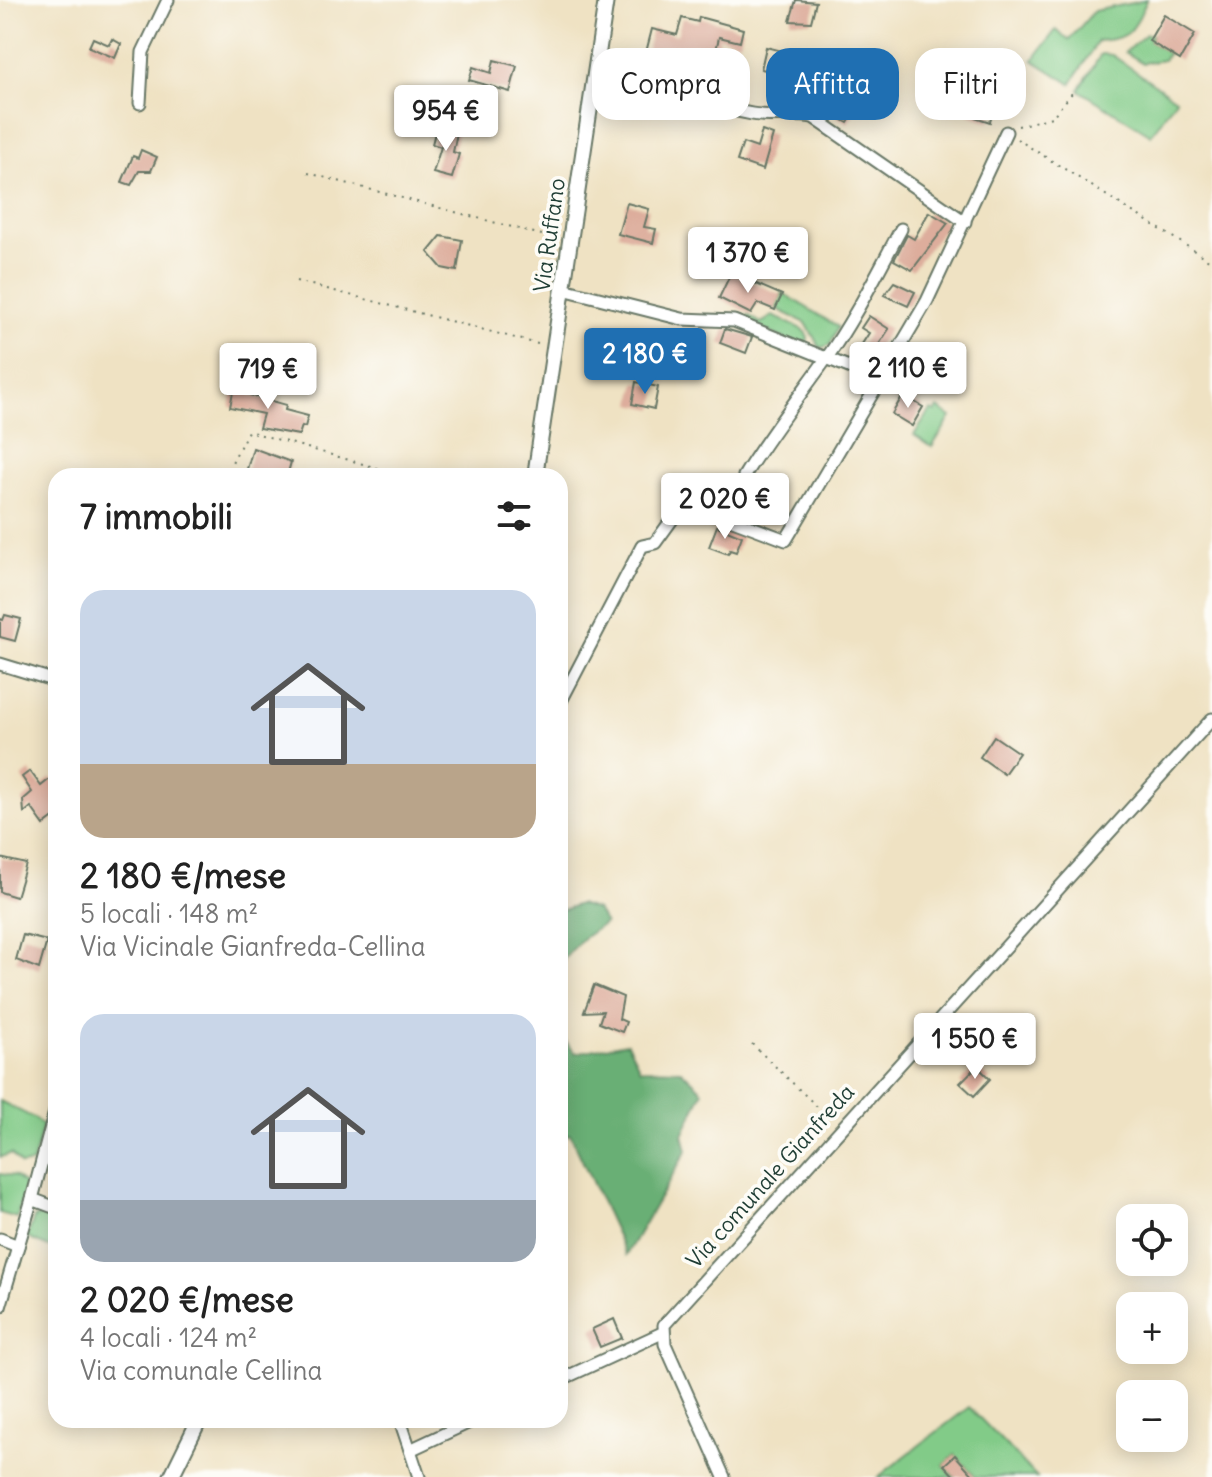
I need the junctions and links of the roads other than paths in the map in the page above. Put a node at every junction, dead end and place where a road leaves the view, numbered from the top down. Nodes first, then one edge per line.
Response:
1 (168, 0) edge
2 (606, 0) edge
3 (599, 48) edge
4 (592, 93) edge
5 (140, 103) dead end
6 (750, 114) edge
7 (1006, 132) road end
8 (965, 222) junction
9 (901, 229) dead end
10 (563, 289) junction
11 (826, 358) junction
12 (881, 380) junction
13 (536, 468) edge
14 (744, 476) dead end
15 (0, 664) edge
16 (48, 679) edge
17 (568, 688) edge
18 (1212, 719) edge
19 (48, 1138) edge
20 (32, 1199) junction
21 (48, 1205) edge
22 (0, 1239) edge
23 (18, 1246) junction
24 (0, 1307) edge
25 (662, 1333) junction
26 (568, 1376) edge
27 (195, 1428) edge
28 (403, 1428) edge
29 (457, 1428) edge
30 (410, 1450) junction
31 (171, 1477) edge
32 (419, 1477) edge
33 (724, 1477) edge

1 - 5 street
2 - 3 street, Via Ruffano
4 - 10 street, Via Ruffano
6 - 8 street
7 - 8 street
8 - 12 street
9 - 11 street
10 - 11 street
10 - 13 street, Via Ruffano
11 - 12 street
11 - 14 street
12 - 17 street
15 - 16 street
18 - 25 street, Via comunale Gianfreda
19 - 20 street
20 - 21 street
20 - 23 street
22 - 23 street
23 - 24 street
25 - 26 street
25 - 33 street
27 - 31 street
28 - 30 street
29 - 30 street
30 - 32 street

